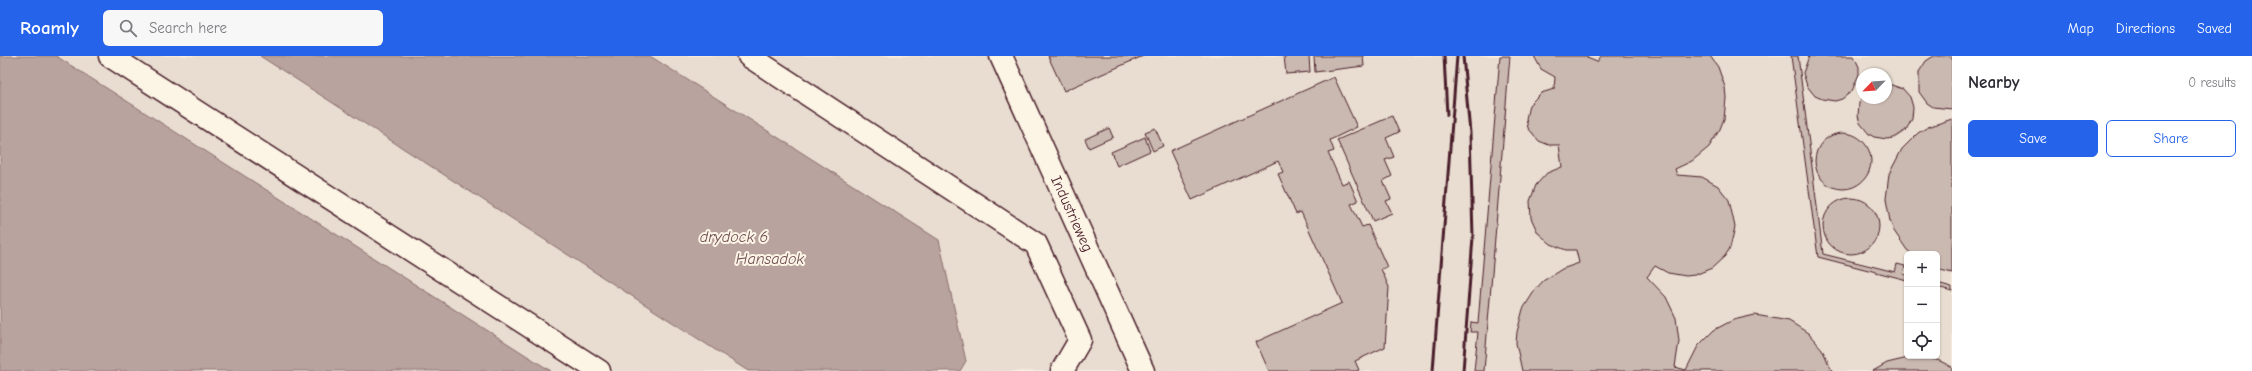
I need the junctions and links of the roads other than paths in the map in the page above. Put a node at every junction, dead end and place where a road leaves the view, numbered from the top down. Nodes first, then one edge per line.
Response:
1 (110, 56) edge
2 (749, 56) edge
3 (1001, 56) edge
4 (598, 371) edge
5 (1062, 371) edge
6 (1143, 371) edge

1 - 4 street
2 - 5 street
3 - 6 street, Industrieweg

